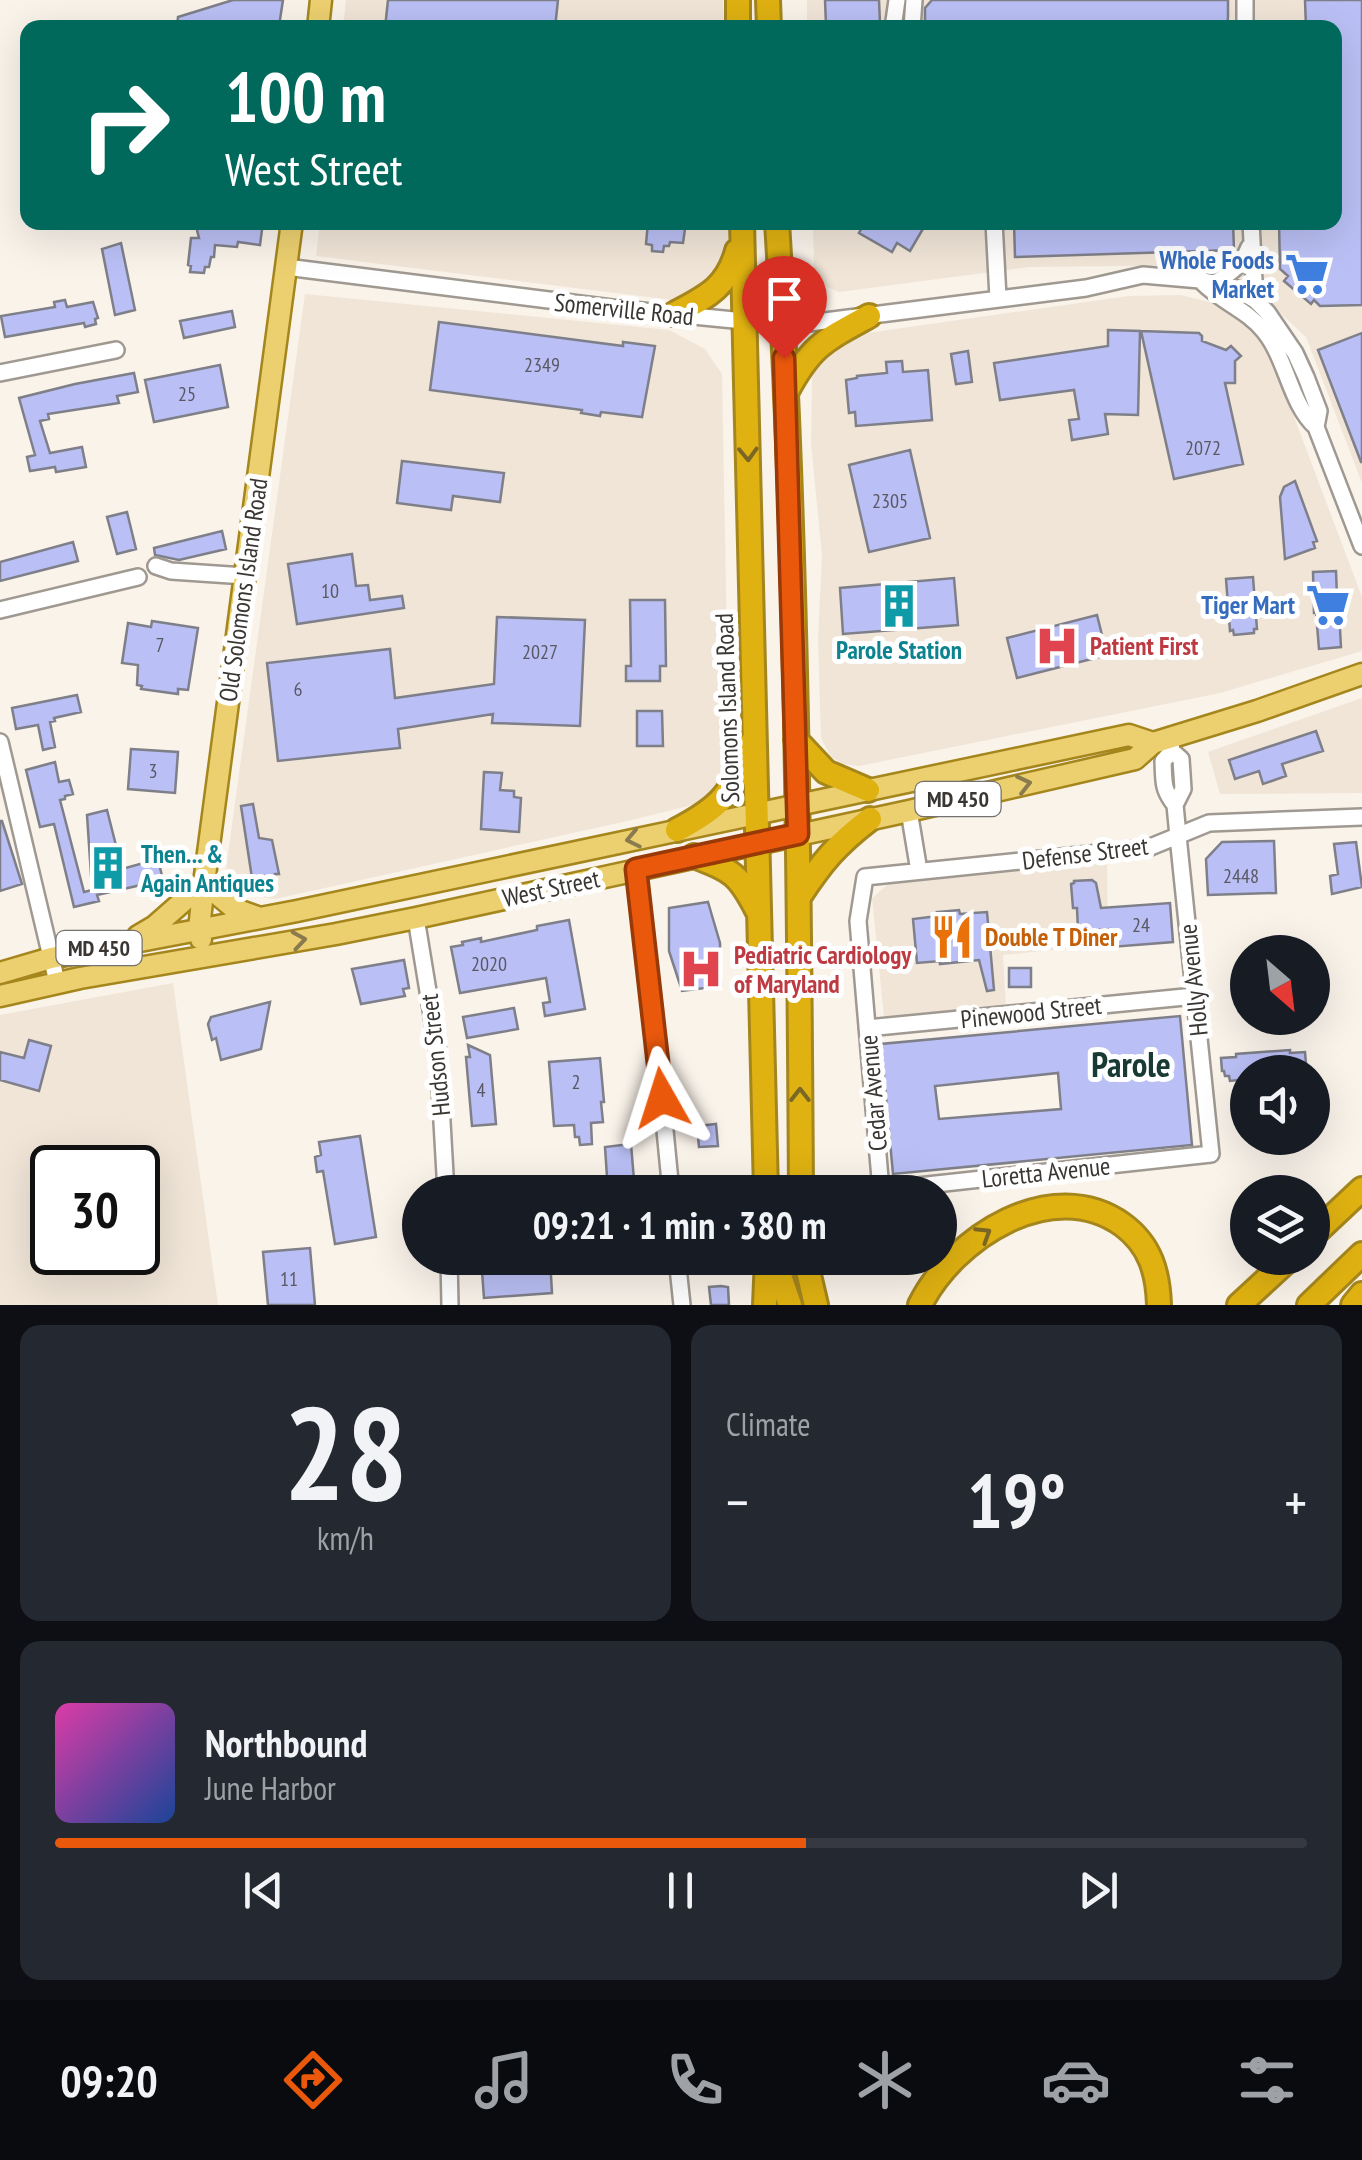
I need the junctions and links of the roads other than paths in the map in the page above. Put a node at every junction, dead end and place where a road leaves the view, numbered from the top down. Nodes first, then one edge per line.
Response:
1 (291, 230) edge
2 (742, 230) edge
3 (742, 230) edge
4 (778, 230) edge
5 (994, 230) edge
6 (1252, 231) edge
7 (286, 268) junction
8 (1207, 282) junction
9 (998, 298) junction
10 (1255, 300) junction
11 (674, 314) junction
12 (869, 316) junction
13 (744, 322) junction
14 (784, 322) junction
15 (116, 350) dead end
16 (0, 373) edge
17 (785, 394) junction
18 (1316, 427) junction
19 (1362, 546) edge
20 (156, 566) dead end
21 (245, 576) junction
22 (138, 577) dead end
23 (0, 610) edge
24 (1362, 674) edge
25 (755, 734) junction
26 (796, 740) junction
27 (0, 742) edge
28 (1165, 744) junction
29 (868, 790) junction
30 (797, 805) junction
31 (909, 811) junction
32 (757, 813) junction
33 (1362, 818) edge
34 (870, 819) junction
35 (677, 830) junction
36 (798, 834) junction
37 (1178, 836) junction
38 (758, 842) junction
39 (694, 856) junction
40 (636, 869) junction
41 (919, 872) junction
42 (462, 877) junction
43 (864, 877) joint
44 (204, 883) junction
45 (799, 896) junction
46 (760, 915) junction
47 (262, 918) junction
48 (416, 918) junction
49 (199, 930) junction
50 (128, 942) junction
51 (203, 957) junction
52 (51, 958) junction
53 (0, 972) edge
54 (57, 982) junction
55 (0, 996) edge
56 (1194, 996) junction
57 (867, 1028) junction
58 (1211, 1154) joint
59 (445, 1175) edge
60 (669, 1175) edge
61 (766, 1175) edge
62 (801, 1175) edge
63 (880, 1175) edge
64 (957, 1182) edge
65 (1362, 1189) edge
66 (1330, 1219) edge
67 (1362, 1254) edge
68 (449, 1275) edge
69 (679, 1275) edge
70 (769, 1275) edge
71 (777, 1275) edge
72 (809, 1275) edge
73 (1272, 1275) edge
74 (1362, 1294) edge
75 (450, 1305) edge
76 (682, 1305) edge
77 (766, 1305) edge
78 (790, 1305) edge
79 (816, 1305) edge
80 (920, 1305) edge
81 (1158, 1305) edge
82 (1240, 1305) edge
83 (1309, 1305) edge
84 (1353, 1305) edge

1 - 7 main road, Old Solomons Island Road
2 - 11 highway
3 - 13 highway, Solomons Island Road
4 - 14 highway
5 - 9 street
6 - 8 street
6 - 10 street
7 - 11 street, Somerville Road
7 - 21 main road, Old Solomons Island Road
8 - 9 street, Somerville Road
8 - 10 street, Somerville Road
8 - 18 street
9 - 12 street, Somerville Road
10 - 18 street
11 - 13 street, Somerville Road
12 - 14 street, Somerville Road
12 - 17 highway
13 - 14 street, Somerville Road
13 -> 25 highway, Solomons Island Road
14 - 17 highway
15 - 16 street
17 - 26 highway
18 - 19 street
20 - 21 street
21 - 44 main road, Old Solomons Island Road
22 - 23 street
24 - 28 main road, West Street / MD 450
25 - 32 highway, Solomons Island Road
25 - 35 highway
26 - 29 highway
26 - 30 highway
27 - 52 street
28 - 29 main road, West Street / MD 450
31 -> 28 main road, West Street / MD 450
28 - 37 street, Holly Avenue
29 - 30 main road, West Street / MD 450
30 - 32 main road, West Street / MD 450
30 - 36 highway
31 - 34 main road, West Street / MD 450
31 - 41 street
32 - 35 main road, West Street / MD 450
32 - 38 highway, Solomons Island Road
33 - 37 street, Defense Street
34 - 36 main road, West Street / MD 450
34 - 45 highway
35 -> 42 main road, West Street / MD 450
36 - 38 main road, West Street / MD 450
36 - 45 highway
37 - 41 street, Defense Street
37 - 56 street, Holly Avenue
38 - 39 main road, West Street / MD 450
38 - 46 highway, Solomons Island Road
39 - 40 main road, West Street / MD 450
39 - 46 highway
40 - 48 main road, West Street / MD 450
40 - 60 street
41 - 43 street, Defense Street
42 - 47 main road, West Street / MD 450
42 - 48 main road
43 - 57 street, Cedar Avenue
44 - 47 main road
44 - 49 main road, Old Solomons Island Road
44 - 50 main road
62 -> 45 highway
46 - 61 highway, Solomons Island Road
47 - 49 main road, West Street / MD 450
51 -> 48 main road, West Street / MD 450
48 - 59 street, Hudson Street
49 - 50 main road, West Street / MD 450
49 - 51 main road, Old Solomons Island Road
50 - 52 main road, West Street / MD 450
51 - 54 main road, West Street / MD 450
52 - 53 main road, West Street / MD 450
52 - 54 street
54 - 55 main road, West Street / MD 450
56 - 57 street, Pinewood Street
56 - 58 street, Holly Avenue
57 - 63 street, Cedar Avenue
58 - 64 street, Loretta Avenue
65 - 66 highway
67 - 83 highway
68 - 75 street
69 - 76 street
70 - 77 highway
71 - 78 highway
72 - 79 highway
73 - 82 highway
74 - 84 highway
80 -> 81 highway

